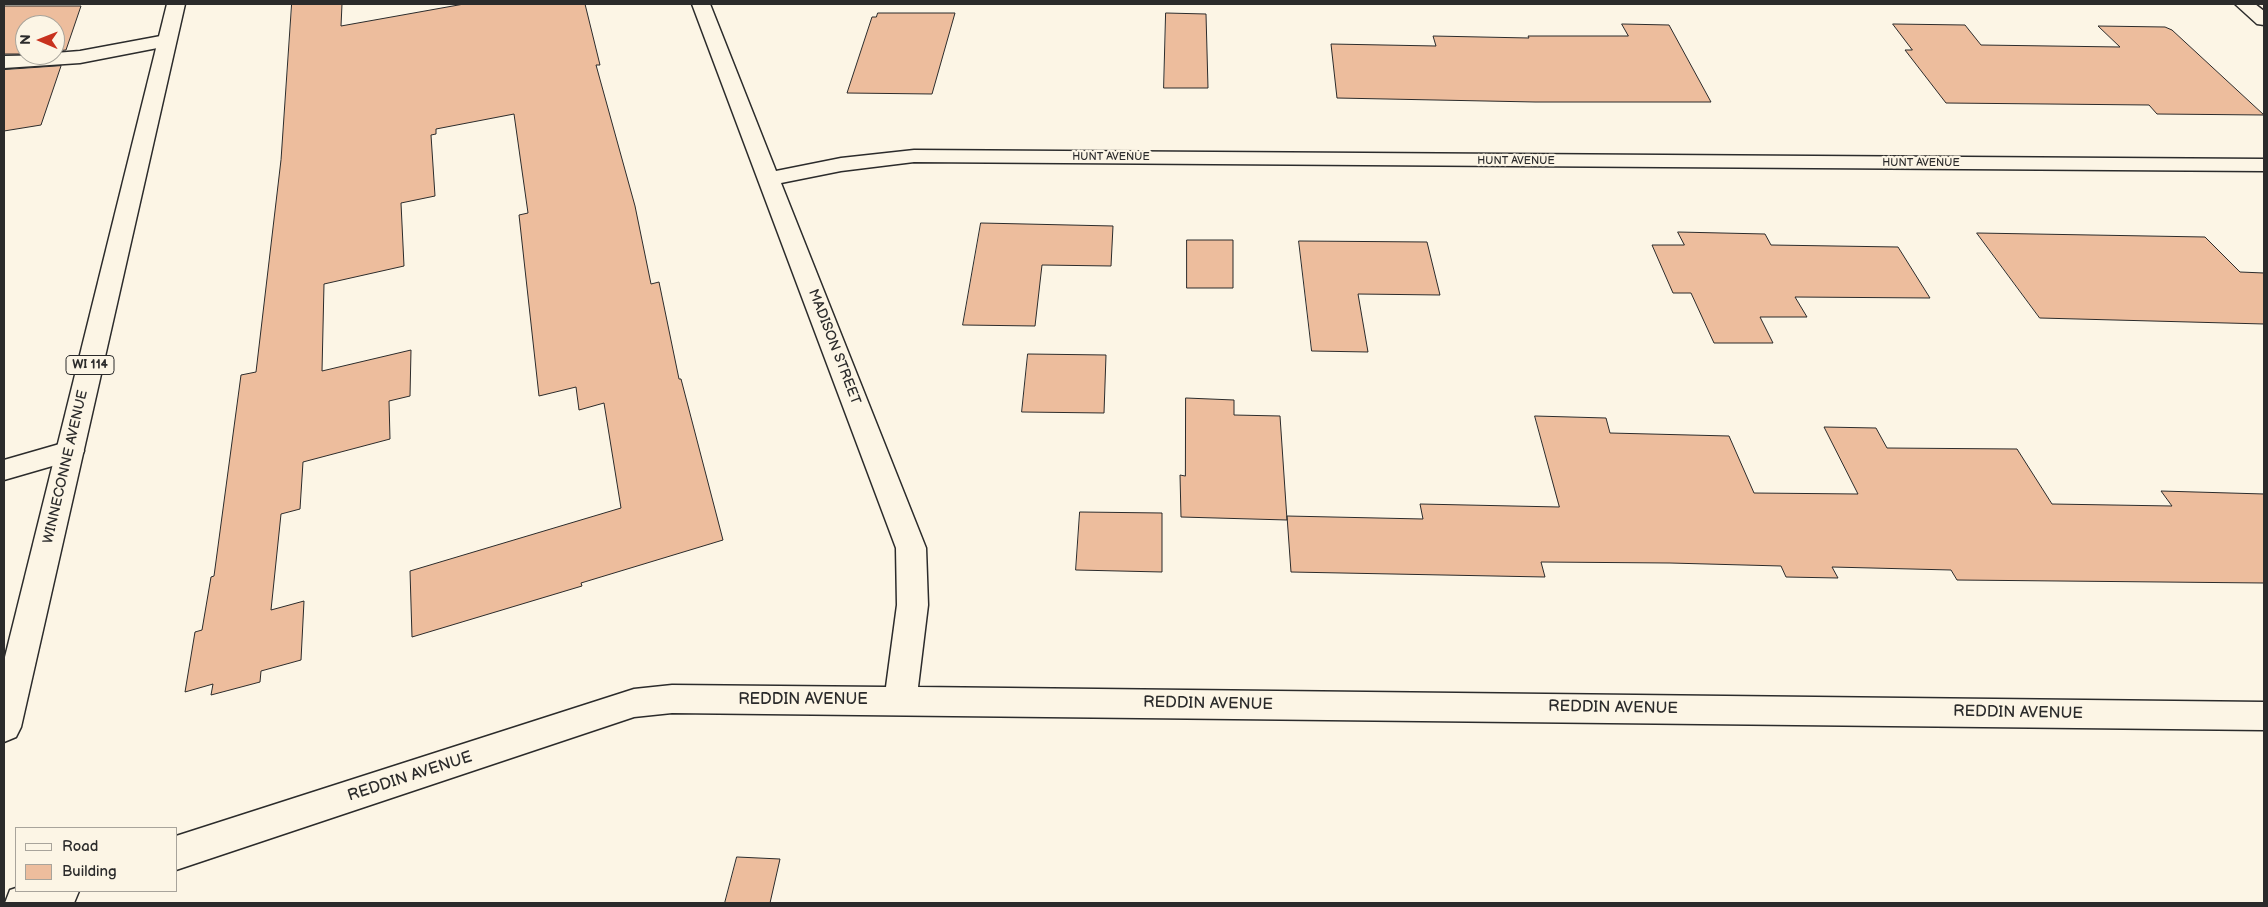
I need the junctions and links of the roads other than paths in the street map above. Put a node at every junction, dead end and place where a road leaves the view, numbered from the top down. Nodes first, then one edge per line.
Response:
1 (176, 4) edge
2 (701, 4) edge
3 (2244, 4) edge
4 (2264, 20) edge
5 (166, 41) junction
6 (4, 62) edge
7 (2264, 165) edge
8 (769, 179) junction
9 (70, 451) junction
10 (4, 470) edge
11 (900, 700) junction
12 (2264, 716) edge
13 (4, 727) edge
14 (178, 852) edge
15 (58, 892) edge
16 (23, 903) edge

1 - 5 street, WINNECONNE AVENUE / WI 114
2 - 8 street, MADISON STREET
3 - 4 street
5 - 6 street
5 - 9 street, WINNECONNE AVENUE / WI 114
7 - 8 street, HUNT AVENUE
8 - 11 street, MADISON STREET
9 - 10 street
9 - 13 street, WINNECONNE AVENUE / WI 114
11 - 12 street, REDDIN AVENUE
11 - 14 street, REDDIN AVENUE
15 - 16 street

